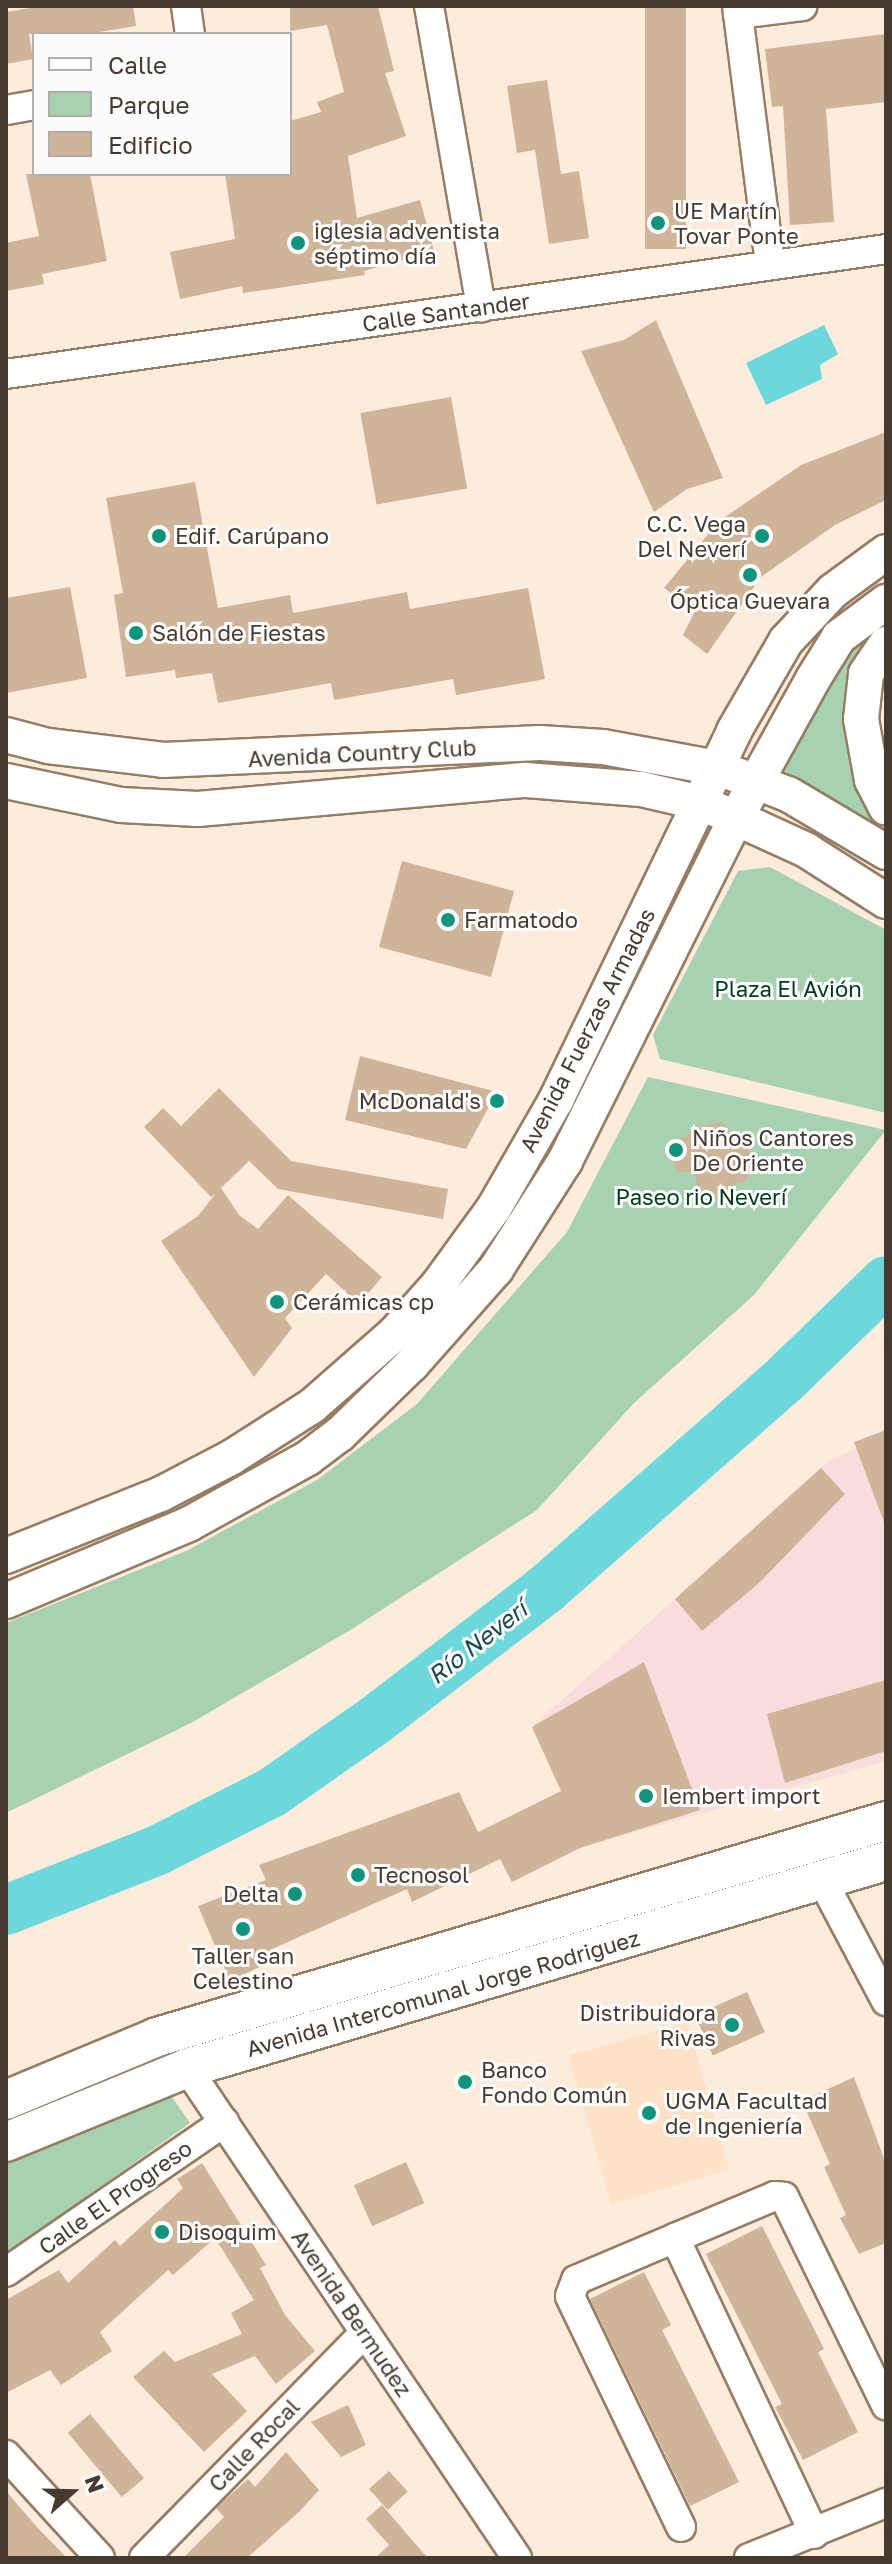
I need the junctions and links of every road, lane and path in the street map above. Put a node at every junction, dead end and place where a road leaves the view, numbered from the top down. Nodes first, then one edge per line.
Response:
1 (186, 6) edge
2 (429, 6) edge
3 (803, 6) edge
4 (738, 10) edge
5 (190, 32) edge
6 (32, 105) edge
7 (6, 110) edge
8 (886, 249) edge
9 (770, 263) junction
10 (481, 308) junction
11 (6, 374) edge
12 (886, 552) edge
13 (886, 602) edge
14 (886, 644) edge
15 (6, 735) edge
16 (717, 768) junction
17 (6, 781) edge
18 (756, 782) junction
19 (701, 803) junction
20 (886, 808) edge
21 (736, 818) junction
22 (886, 852) edge
23 (886, 901) edge
24 (6, 1556) edge
25 (6, 1601) edge
26 (886, 1821) edge
27 (886, 1861) edge
28 (822, 1880) junction
29 (886, 2001) edge
30 (180, 2071) junction
31 (6, 2100) edge
32 (218, 2126) junction
33 (6, 2142) edge
34 (675, 2238) junction
35 (6, 2272) edge
36 (359, 2338) junction
37 (886, 2405) edge
38 (6, 2455) edge
39 (886, 2503) edge
40 (681, 2527) dead end
41 (814, 2534) junction
42 (100, 2558) edge
43 (144, 2558) edge
44 (496, 2558) edge
45 (517, 2558) edge
46 (749, 2558) edge

1 - 5 street
2 - 10 street
3 - 4 street
4 - 9 street
6 - 7 street
8 - 9 street, Calle Santander
9 - 10 street, Calle Santander
10 - 11 street, Calle Santander
12 - 16 street, Avenida Fuerzas Armadas
13 - 18 street, Avenida Fuerzas Armadas
14 - 20 street
15 - 16 street, Avenida Country Club
16 - 18 street, Avenida Country Club
16 - 19 street, Avenida Fuerzas Armadas
17 - 19 street, Avenida Country Club
18 - 21 street, Avenida Fuerzas Armadas
18 - 22 street, Avenida Country Club
19 - 21 street, Avenida Country Club
19 - 24 street, Avenida Fuerzas Armadas
21 - 23 street, Avenida Country Club
21 - 25 street, Avenida Fuerzas Armadas
26 - 31 main road, Avenida Intercomunal Jorge Rodriguez
27 - 28 main road, Avenida Intercomunal Jorge Rodriguez
28 - 29 street
28 - 30 main road, Avenida Intercomunal Jorge Rodriguez
30 - 32 street, Avenida Bermudez
30 - 33 main road, Avenida Intercomunal Jorge Rodriguez
32 - 35 street, Calle El Progreso
32 - 36 street, Avenida Bermudez
34 - 37 street
34 - 40 street
34 - 41 street
36 - 43 street, Calle Rocal
36 - 44 street, Avenida Bermudez
36 - 45 street, Avenida Bermudez
38 - 42 street
39 - 41 street
41 - 46 street

